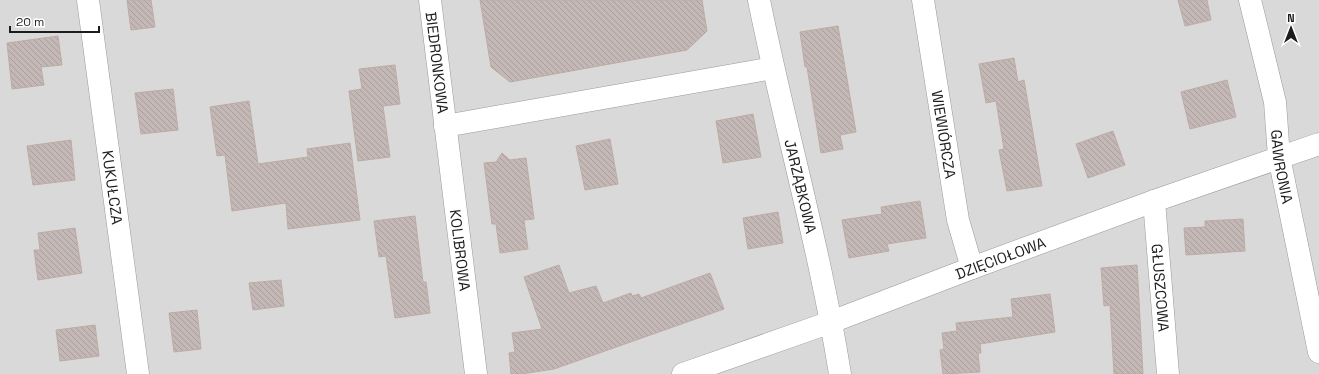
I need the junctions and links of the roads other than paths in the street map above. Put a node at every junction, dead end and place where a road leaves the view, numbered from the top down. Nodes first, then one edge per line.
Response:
1 (88, 0) edge
2 (430, 0) edge
3 (759, 0) edge
4 (923, 0) edge
5 (1250, 0) edge
6 (773, 68) junction
7 (445, 126) junction
8 (1319, 144) edge
9 (1279, 157) junction
10 (1154, 201) junction
11 (972, 268) junction
12 (831, 322) junction
13 (1318, 339) edge
14 (138, 374) edge
15 (476, 374) edge
16 (684, 374) edge
17 (840, 374) edge
18 (1168, 374) edge

1 - 14 street, KUKUŁCZA
2 - 7 street, BIEDRONKOWA
3 - 6 street, JARZĄBKOWA
4 - 11 street, WIEWIÓRCZA
5 - 9 street, GAWRONIA
6 - 7 street
6 - 12 street, JARZĄBKOWA
7 - 15 street, KOLIBROWA
8 - 9 street, DZIĘCIOŁOWA
9 - 10 street, DZIĘCIOŁOWA
9 - 13 street, GAWRONIA
10 - 11 street, DZIĘCIOŁOWA
10 - 18 street, GŁUSZCOWA
11 - 12 street, DZIĘCIOŁOWA
12 - 16 street, DZIĘCIOŁOWA
12 - 17 street, JARZĄBKOWA

